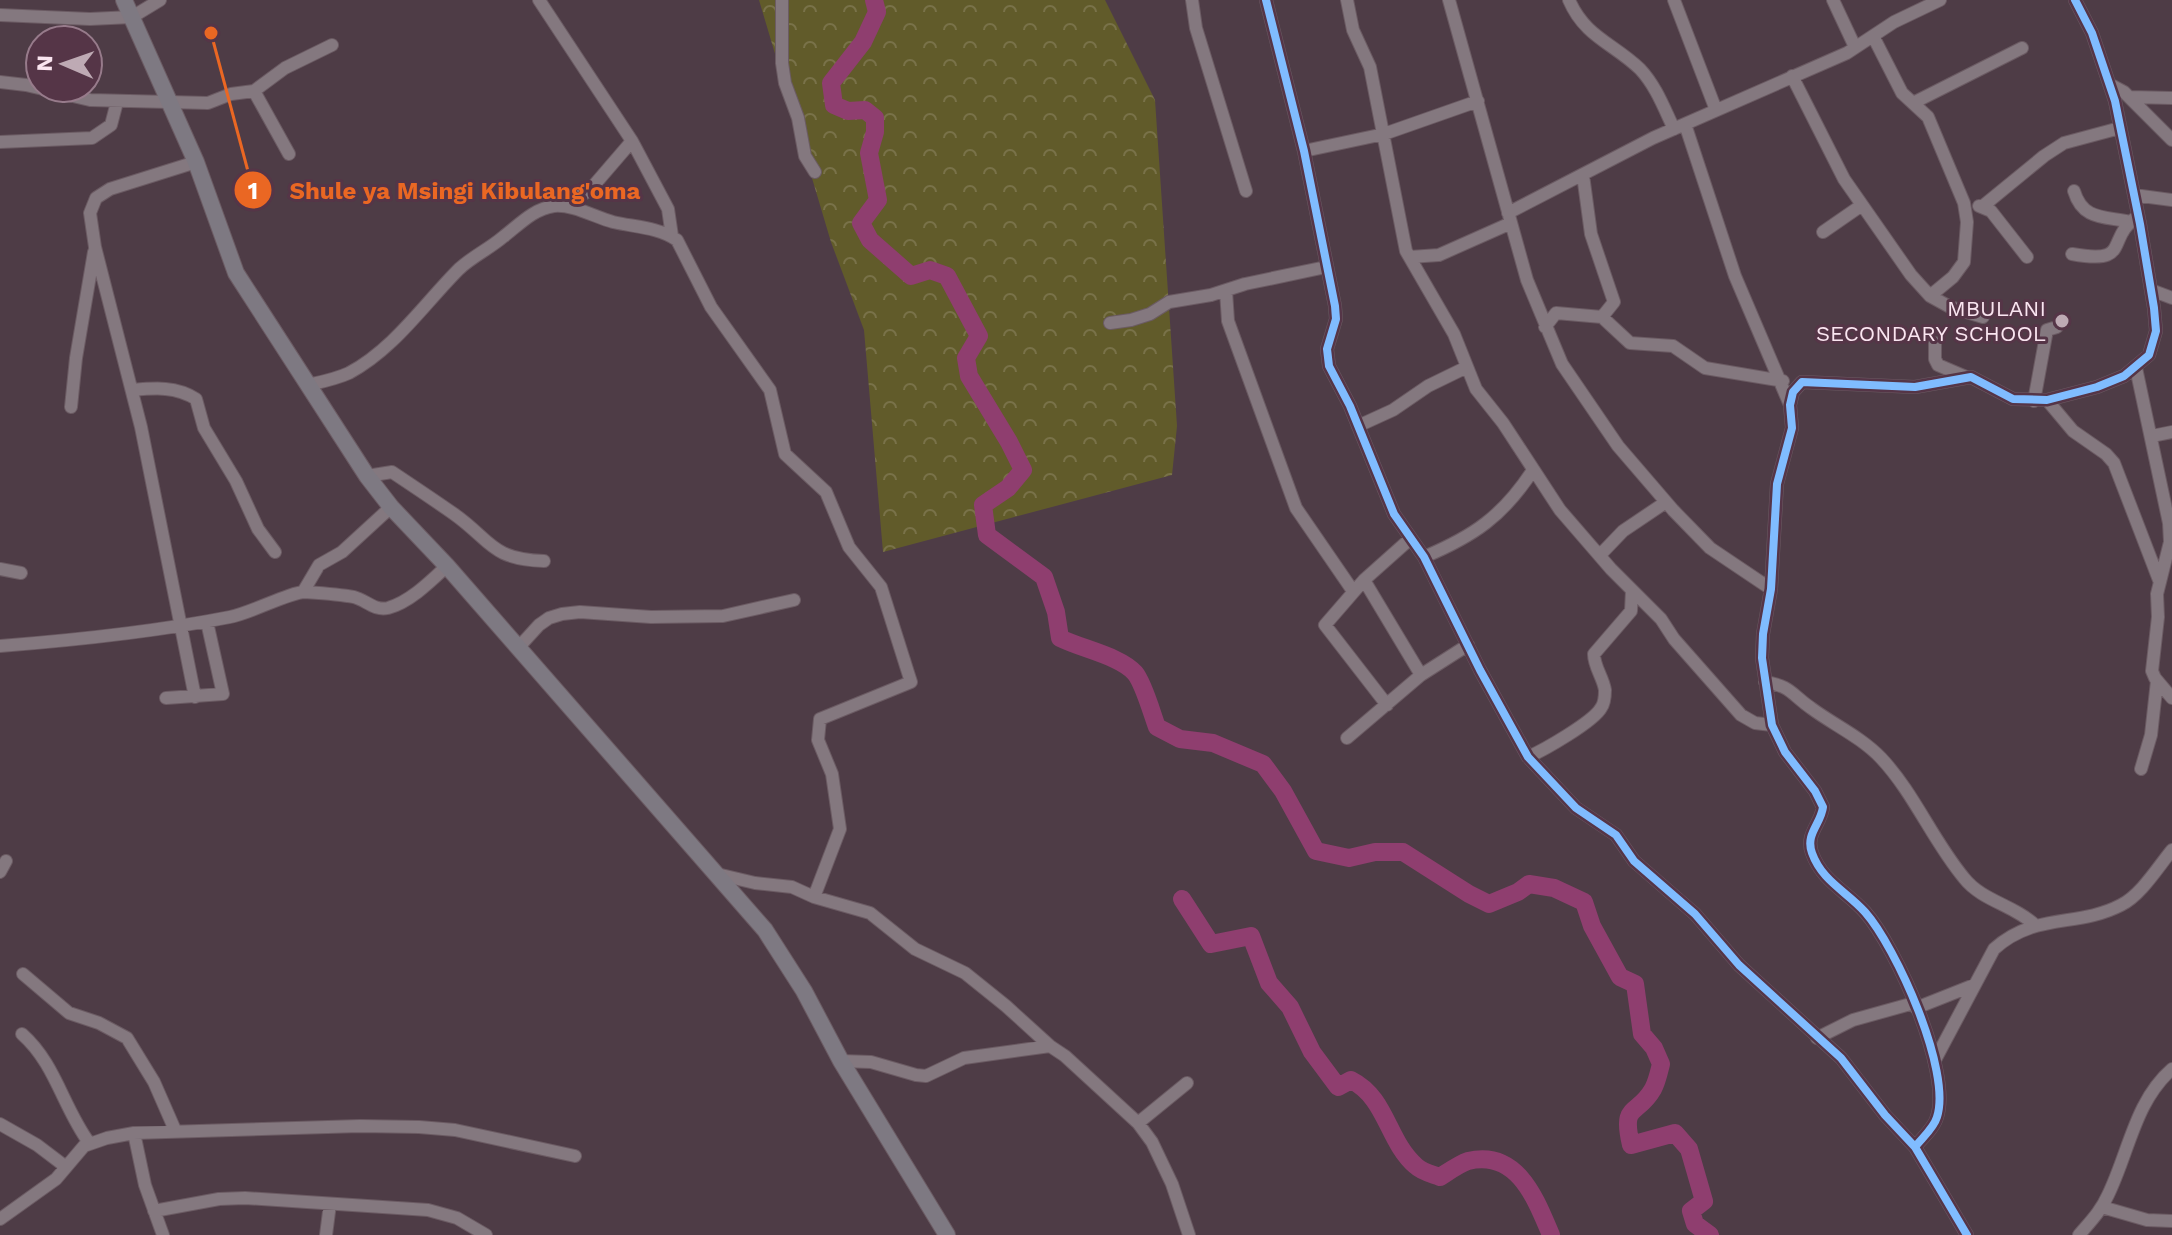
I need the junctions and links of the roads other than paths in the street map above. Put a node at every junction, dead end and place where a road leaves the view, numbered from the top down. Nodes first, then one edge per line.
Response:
1 (124, 0) edge
2 (160, 0) edge
3 (539, 0) edge
4 (782, 0) edge
5 (1192, 0) edge
6 (1266, 0) edge
7 (1347, 0) edge
8 (1449, 0) edge
9 (1569, 0) edge
10 (1674, 0) edge
11 (1833, 0) edge
12 (1940, 0) edge
13 (2075, 0) edge
14 (0, 15) edge
15 (132, 17) junction
16 (1873, 36) junction
17 (332, 45) dead end
18 (1855, 47) junction
19 (2022, 48) dead end
20 (1792, 76) junction
21 (0, 82) edge
22 (2111, 85) junction
23 (254, 91) junction
24 (2130, 97) junction
25 (2172, 98) edge
26 (1478, 101) junction
27 (117, 102) junction
28 (171, 102) junction
29 (1913, 103) junction
30 (1716, 110) junction
31 (1680, 126) junction
32 (2120, 128) junction
33 (1384, 134) junction
34 (2172, 140) edge
35 (632, 141) junction
36 (0, 142) edge
37 (1304, 151) junction
38 (289, 154) dead end
39 (196, 162) junction
40 (815, 172) dead end
41 (1583, 175) junction
42 (1246, 191) dead end
43 (2074, 191) dead end
44 (2134, 195) junction
45 (2172, 200) edge
46 (1964, 203) junction
47 (1862, 205) junction
48 (560, 206) junction
49 (1983, 206) junction
50 (1510, 218) junction
51 (2134, 219) junction
52 (1823, 232) dead end
53 (672, 236) junction
54 (95, 247) junction
55 (2072, 254) dead end
56 (1410, 257) junction
57 (2027, 257) dead end
58 (1326, 267) junction
59 (2151, 290) junction
60 (1226, 291) junction
61 (1930, 296) junction
62 (2172, 298) edge
63 (1602, 317) junction
64 (1983, 317) dead end
65 (1110, 323) dead end
66 (1545, 327) junction
67 (2057, 327) dead end
68 (1935, 343) dead end
69 (1467, 367) junction
70 (2136, 368) junction
71 (1966, 377) junction
72 (1779, 380) junction
73 (308, 385) junction
74 (1798, 385) junction
75 (132, 390) junction
76 (2047, 400) junction
77 (2034, 401) junction
78 (1790, 405) junction
79 (71, 407) dead end
80 (1358, 426) junction
81 (2172, 432) edge
82 (2152, 436) junction
83 (1533, 470) junction
84 (367, 476) junction
85 (1666, 502) junction
86 (391, 507) junction
87 (1410, 539) junction
88 (275, 552) dead end
89 (1600, 555) junction
90 (1424, 557) junction
91 (544, 561) dead end
92 (447, 566) junction
93 (0, 569) edge
94 (21, 573) dead end
95 (1364, 580) junction
96 (2159, 580) junction
97 (1771, 589) junction
98 (1632, 590) junction
99 (1353, 591) junction
100 (303, 592) junction
101 (794, 600) dead end
102 (207, 622) junction
103 (182, 626) junction
104 (1468, 645) junction
105 (0, 646) edge
106 (518, 648) junction
107 (1421, 675) junction
108 (2157, 681) junction
109 (1765, 682) junction
110 (195, 697) junction
111 (166, 698) dead end
112 (2172, 698) edge
113 (1387, 705) junction
114 (1772, 725) junction
115 (1347, 738) dead end
116 (1528, 757) junction
117 (2141, 769) dead end
118 (2172, 850) edge
119 (717, 874) junction
120 (814, 897) junction
121 (2003, 904) junction
122 (2035, 925) junction
123 (2017, 931) junction
124 (23, 974) dead end
125 (1974, 985) junction
126 (1915, 1006) junction
127 (22, 1034) dead end
128 (1817, 1038) junction
129 (1050, 1046) junction
130 (1935, 1060) junction
131 (841, 1061) junction
132 (2172, 1069) edge
133 (1187, 1083) dead end
134 (1138, 1123) junction
135 (0, 1124) edge
136 (175, 1130) junction
137 (134, 1133) junction
138 (90, 1144) junction
139 (1915, 1147) junction
140 (575, 1156) dead end
141 (66, 1167) junction
142 (330, 1204) junction
143 (2102, 1207) junction
144 (154, 1211) junction
145 (0, 1219) edge
146 (2172, 1221) edge
147 (163, 1235) edge
148 (326, 1235) edge
149 (486, 1235) edge
150 (947, 1235) edge
151 (1189, 1235) edge
152 (1967, 1235) edge
153 (2079, 1235) edge

1 - 15 main road
2 - 15 street
3 - 35 street
4 - 40 street
5 - 42 street
6 - 37 street
7 - 33 street
8 - 26 street
9 - 31 street
10 - 30 street
11 - 18 street
12 - 16 street
13 - 22 street
14 - 15 street
15 - 28 main road
16 - 18 street
16 - 29 street
17 - 23 street
18 - 20 street
19 - 29 street
20 - 30 street
20 - 47 street
21 - 27 street
22 - 24 street
22 - 32 street
23 - 28 street
23 - 38 street
24 - 25 street
24 - 34 street
26 - 33 street
26 - 50 street
27 - 28 street
27 - 36 street
28 - 39 main road
29 - 46 street
30 - 31 street
31 - 41 street
31 - 72 street
32 - 44 street
32 - 49 street
33 - 37 street
33 - 56 street
35 - 48 street
35 - 53 street
37 - 58 street
39 - 54 street
39 - 73 main road
41 - 50 street
41 - 63 street
43 - 51 street
44 - 45 street
44 - 51 street
46 - 49 street
46 - 61 street
47 - 52 street
47 - 61 street
48 - 53 street
48 - 73 street
49 - 57 street
50 - 56 street
50 - 66 street
51 - 55 street
51 - 59 street
53 - 120 street
54 - 75 street
54 - 79 street
56 - 69 street
58 - 60 street
58 - 80 street
59 - 62 street
59 - 70 street
60 - 65 street
60 - 99 street
61 - 64 street
63 - 66 street
63 - 72 street
66 - 85 street
67 - 77 street
68 - 71 street
69 - 80 street
69 - 83 street
70 - 76 street
70 - 82 street
71 - 74 street
71 - 77 street
72 - 74 street
72 - 78 street
73 - 84 main road
74 - 78 street
75 - 88 street
75 - 103 street
76 - 77 street
76 - 96 street
78 - 97 street
80 - 87 street
81 - 82 street
82 - 96 street
83 - 89 street
83 - 90 street
84 - 86 main road
84 - 91 street
85 - 89 street
85 - 97 street
86 - 92 main road
86 - 100 street
87 - 90 street
87 - 95 street
89 - 98 street
90 - 104 street
92 - 100 street
92 - 106 main road
93 - 94 street
95 - 99 street
95 - 107 street
96 - 108 street
97 - 109 street
98 - 114 street
98 - 116 street
99 - 113 street
100 - 102 street
101 - 106 street
102 - 103 street
102 - 110 street
103 - 105 street
103 - 110 street
104 - 107 street
104 - 116 street
106 - 119 main road
107 - 113 street
108 - 112 street
108 - 117 street
109 - 114 street
109 - 121 street
110 - 111 street
113 - 115 street
114 - 126 street
116 - 128 street
118 - 122 street
119 - 120 street
119 - 131 main road
120 - 129 street
121 - 122 street
121 - 123 street
122 - 123 street
123 - 125 street
124 - 136 street
125 - 126 street
125 - 130 street
126 - 128 street
126 - 130 street
127 - 138 street
128 - 139 street
129 - 131 street
129 - 134 street
130 - 139 street
131 - 150 main road
132 - 143 street
133 - 134 street
134 - 151 street
135 - 141 street
136 - 137 street
136 - 140 street
137 - 138 street
137 - 144 street
138 - 141 street
139 - 152 street
141 - 145 street
142 - 144 street
142 - 148 street
142 - 149 street
143 - 146 street
143 - 153 street
144 - 147 street

